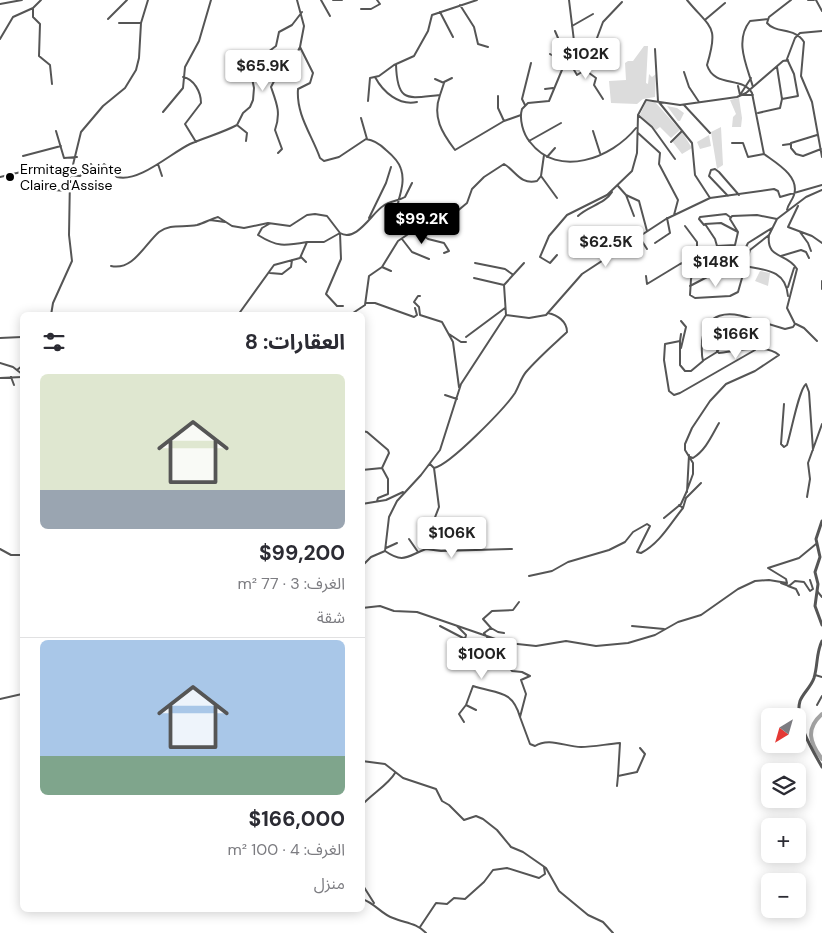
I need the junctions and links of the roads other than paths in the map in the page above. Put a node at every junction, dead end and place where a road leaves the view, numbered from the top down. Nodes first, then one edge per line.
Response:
1 (22, 0) edge
2 (41, 0) edge
3 (127, 0) edge
4 (148, 0) edge
5 (211, 0) edge
6 (297, 0) edge
7 (321, 0) edge
8 (333, 0) edge
9 (342, 0) edge
10 (377, 0) edge
11 (477, 0) edge
12 (569, 0) edge
13 (687, 0) edge
14 (791, 0) edge
15 (808, 0) edge
16 (815, 0) edge
17 (622, 2) dead end
18 (725, 2) dead end
19 (0, 4) edge
20 (460, 5) junction
21 (821, 6) edge
22 (33, 8) junction
23 (361, 9) dead end
24 (822, 11) edge
25 (302, 12) junction
26 (440, 12) junction
27 (593, 14) dead end
28 (330, 16) dead end
29 (108, 19) dead end
30 (768, 19) junction
31 (706, 20) junction
32 (141, 23) junction
33 (119, 24) dead end
34 (572, 26) junction
35 (555, 31) dead end
36 (822, 31) edge
37 (798, 34) junction
38 (453, 37) dead end
39 (0, 39) edge
40 (300, 47) junction
41 (488, 47) dead end
42 (572, 48) junction
43 (655, 50) dead end
44 (550, 54) dead end
45 (567, 58) junction
46 (788, 60) junction
47 (531, 63) dead end
48 (565, 63) junction
49 (396, 64) junction
50 (777, 67) junction
51 (585, 70) junction
52 (684, 72) dead end
53 (794, 74) junction
54 (801, 76) junction
55 (183, 77) junction
56 (375, 77) junction
57 (452, 78) dead end
58 (751, 78) junction
59 (435, 79) dead end
60 (444, 82) junction
61 (52, 84) dead end
62 (738, 85) junction
63 (746, 87) junction
64 (753, 87) junction
65 (553, 88) junction
66 (545, 89) dead end
67 (750, 89) junction
68 (753, 95) junction
69 (440, 96) junction
70 (498, 96) dead end
71 (740, 96) junction
72 (603, 99) dead end
73 (782, 99) junction
74 (368, 101) dead end
75 (658, 101) junction
76 (417, 102) dead end
77 (699, 102) junction
78 (684, 104) junction
79 (525, 105) junction
80 (162, 112) dead end
81 (758, 113) junction
82 (638, 115) junction
83 (521, 116) junction
84 (361, 118) dead end
85 (504, 121) junction
86 (560, 123) dead end
87 (238, 126) junction
88 (638, 126) junction
89 (682, 130) junction
90 (56, 131) dead end
91 (593, 131) dead end
92 (637, 133) junction
93 (710, 133) dead end
94 (817, 135) junction
95 (367, 139) junction
96 (246, 141) dead end
97 (529, 141) junction
98 (196, 142) junction
99 (671, 142) dead end
100 (732, 143) dead end
101 (790, 144) junction
102 (783, 145) dead end
103 (61, 146) junction
104 (555, 148) dead end
105 (821, 149) edge
106 (278, 153) dead end
107 (600, 154) junction
108 (764, 154) junction
109 (23, 156) dead end
110 (545, 156) junction
111 (77, 157) junction
112 (822, 157) edge
113 (675, 159) dead end
114 (158, 164) junction
115 (391, 167) dead end
116 (162, 176) dead end
117 (541, 176) junction
118 (70, 177) junction
119 (0, 178) edge
120 (412, 183) dead end
121 (822, 185) edge
122 (618, 186) junction
123 (36, 188) dead end
124 (614, 190) junction
125 (822, 190) edge
126 (69, 191) junction
127 (625, 194) junction
128 (739, 194) junction
129 (794, 194) junction
130 (728, 196) junction
131 (557, 198) dead end
132 (710, 198) junction
133 (398, 201) junction
134 (799, 203) junction
135 (788, 211) junction
136 (674, 215) junction
137 (578, 216) dead end
138 (634, 216) dead end
139 (730, 217) junction
140 (369, 218) junction
141 (667, 218) junction
142 (777, 219) junction
143 (270, 223) junction
144 (421, 225) junction
145 (704, 225) junction
146 (685, 226) dead end
147 (772, 228) junction
148 (414, 229) junction
149 (647, 231) junction
150 (799, 231) junction
151 (738, 232) junction
152 (340, 233) junction
153 (638, 235) junction
154 (769, 236) junction
155 (402, 239) junction
156 (307, 242) junction
157 (655, 243) dead end
158 (822, 243) edge
159 (717, 246) junction
160 (647, 249) dead end
161 (745, 249) dead end
162 (811, 251) dead end
163 (444, 253) dead end
164 (748, 253) junction
165 (739, 254) dead end
166 (557, 255) dead end
167 (778, 255) junction
168 (301, 256) junction
169 (698, 257) junction
170 (737, 258) junction
171 (809, 258) dead end
172 (292, 260) junction
173 (429, 260) dead end
174 (306, 262) dead end
175 (475, 263) dead end
176 (524, 263) dead end
177 (111, 266) dead end
178 (744, 266) junction
179 (795, 266) junction
180 (382, 267) junction
181 (391, 271) dead end
182 (269, 273) junction
183 (512, 274) junction
184 (646, 276) dead end
185 (474, 278) dead end
186 (822, 281) edge
187 (504, 284) junction
188 (690, 286) junction
189 (788, 287) junction
190 (822, 289) edge
191 (420, 296) dead end
192 (789, 298) junction
193 (366, 303) junction
194 (343, 306) dead end
195 (416, 308) dead end
196 (505, 308) junction
197 (51, 312) edge
198 (240, 312) edge
199 (354, 312) edge
200 (548, 313) junction
201 (506, 315) junction
202 (752, 319) junction
203 (681, 321) dead end
204 (795, 324) junction
205 (449, 334) junction
206 (681, 334) dead end
207 (20, 337) edge
208 (0, 338) edge
209 (466, 338) dead end
210 (680, 341) junction
211 (817, 341) dead end
212 (466, 342) dead end
213 (681, 348) junction
214 (757, 349) junction
215 (717, 352) junction
216 (703, 361) junction
217 (0, 363) edge
218 (20, 368) edge
219 (17, 370) junction
220 (20, 374) edge
221 (10, 376) junction
222 (20, 376) edge
223 (0, 378) edge
224 (14, 385) dead end
225 (459, 389) junction
226 (445, 396) dead end
227 (457, 399) junction
228 (784, 404) dead end
229 (719, 422) dead end
230 (822, 424) edge
231 (365, 432) edge
232 (813, 450) junction
233 (689, 456) junction
234 (430, 464) junction
235 (382, 468) junction
236 (434, 468) junction
237 (365, 470) edge
238 (701, 483) dead end
239 (406, 491) junction
240 (687, 492) junction
241 (807, 497) dead end
242 (377, 501) junction
243 (365, 503) edge
244 (679, 505) junction
245 (683, 508) junction
246 (664, 518) dead end
247 (822, 521) edge
248 (410, 539) dead end
249 (427, 542) junction
250 (397, 543) dead end
251 (816, 544) junction
252 (386, 548) junction
253 (0, 549) edge
254 (426, 549) junction
255 (512, 549) dead end
256 (432, 550) junction
257 (385, 551) junction
258 (418, 552) junction
259 (20, 555) edge
260 (365, 563) edge
261 (529, 576) dead end
262 (810, 580) dead end
263 (779, 581) junction
264 (788, 586) junction
265 (817, 591) junction
266 (799, 595) dead end
267 (822, 598) edge
268 (520, 602) dead end
269 (365, 608) edge
270 (822, 625) edge
271 (440, 626) dead end
272 (457, 626) junction
273 (632, 626) dead end
274 (491, 628) junction
275 (664, 629) junction
276 (484, 633) junction
277 (504, 633) dead end
278 (822, 640) edge
279 (822, 662) edge
280 (818, 666) junction
281 (815, 675) junction
282 (822, 677) edge
283 (20, 694) edge
284 (822, 696) edge
285 (0, 699) edge
286 (466, 705) junction
287 (817, 705) dead end
288 (476, 710) dead end
289 (520, 717) junction
290 (464, 722) dead end
291 (640, 748) dead end
292 (365, 761) edge
293 (822, 767) edge
294 (396, 773) junction
295 (618, 776) junction
296 (617, 786) dead end
297 (365, 801) edge
298 (544, 866) junction
299 (365, 889) edge
300 (365, 900) edge
301 (374, 904) junction
302 (420, 927) junction
303 (426, 933) edge
304 (614, 933) edge

1 - 19 street
2 - 22 street
3 - 29 street
4 - 32 street
5 - 55 street
6 - 25 street
7 - 28 street
8 - 9 street
10 - 23 street
11 - 20 street
12 - 34 street
13 - 31 street
14 - 30 street
15 - 16 street
16 - 21 street
17 - 51 street
18 - 31 street
20 - 26 street
20 - 41 street
21 - 24 street
22 - 39 street
22 - 61 street
25 - 40 street
25 - 87 street
26 - 38 street
26 - 49 street
27 - 34 street
30 - 37 street
30 - 58 street
31 - 62 street
32 - 33 street
32 - 111 street
34 - 42 street
35 - 42 street
36 - 37 street
37 - 46 street
37 - 54 street
40 - 95 street
40 - 106 street
42 - 45 street
43 - 75 street
44 - 48 street
45 - 48 street
45 - 51 street
46 - 50 street
46 - 53 street
47 - 79 street
48 - 65 street
49 - 56 street
49 - 69 street
50 - 64 street
50 - 73 street
51 - 72 street
52 - 77 street
53 - 54 street
53 - 73 street
54 - 94 street
55 - 80 street
55 - 98 street
56 - 74 street
56 - 76 street
57 - 60 street
58 - 63 street
58 - 64 street
59 - 60 street
60 - 69 street
62 - 63 street
62 - 71 street
63 - 67 street
63 - 71 street
64 - 67 street
65 - 66 street
65 - 79 street
67 - 68 street
67 - 71 street
68 - 71 street
68 - 81 street
69 - 85 street
70 - 85 street
71 - 77 street
73 - 81 street
75 - 78 street
75 - 82 street
75 - 89 street
77 - 78 street
78 - 93 street
79 - 83 street
81 - 108 street
82 - 88 street
82 - 113 street
83 - 85 street
83 - 97 street
84 - 95 street
86 - 97 street
87 - 96 street
87 - 98 street
88 - 92 street
88 - 107 street
89 - 99 street
89 - 132 street
90 - 103 street
91 - 107 street
92 - 122 street
92 - 136 street
94 - 101 street
94 - 105 street
95 - 133 street
97 - 110 street
98 - 114 street
100 - 108 street
101 - 102 street
101 - 105 street
103 - 109 street
103 - 111 street
104 - 110 street
105 - 112 street
107 - 110 street
108 - 129 street
110 - 117 street
111 - 118 street
114 - 116 street
114 - 118 street
115 - 140 street
117 - 131 street
117 - 144 street
118 - 119 street
118 - 126 street
120 - 133 street
121 - 129 street
122 - 124 street
122 - 127 street
123 - 126 street
124 - 137 street
124 - 166 street
125 - 134 street
126 - 197 street
127 - 138 street
127 - 149 street
128 - 129 street
128 - 130 street
128 - 130 street
129 - 135 street
130 - 132 street
132 - 136 street
133 - 140 street
133 - 144 street
134 - 135 street
134 - 150 street
135 - 142 street
136 - 141 street
139 - 142 street
139 - 145 street
139 - 151 street
140 - 152 street
141 - 149 street
141 - 157 street
142 - 147 street
143 - 152 street
143 - 156 street
143 - 177 street
144 - 148 street
145 - 151 street
145 - 159 street
146 - 169 street
147 - 154 street
147 - 161 street
148 - 155 street
148 - 163 street
149 - 153 street
150 - 158 street
150 - 162 street
151 - 159 street
152 - 156 street
152 - 194 street
153 - 160 street
153 - 200 street
154 - 164 street
154 - 167 street
155 - 173 street
155 - 180 street
156 - 168 street
159 - 169 street
164 - 170 street
164 - 178 street
165 - 170 street
167 - 171 street
167 - 179 street
168 - 172 street
168 - 174 street
169 - 184 street
169 - 188 street
170 - 188 street
172 - 182 street
172 - 182 street
175 - 183 street
176 - 183 street
178 - 188 street
178 - 189 street
179 - 189 street
179 - 192 street
180 - 181 street
180 - 193 street
182 - 198 street
183 - 187 street
185 - 187 street
186 - 190 street
187 - 196 street
189 - 192 street
191 - 205 street
192 - 204 street
193 - 195 street
193 - 199 street
196 - 201 street
196 - 209 street
200 - 201 street
200 - 236 street
201 - 225 street
202 - 204 street
202 - 215 street
202 - 216 street
203 - 213 street
204 - 211 street
205 - 212 street
205 - 225 street
206 - 210 street
207 - 208 street
210 - 213 street
210 - 214 street
213 - 216 street
214 - 215 street
214 - 233 street
215 - 216 street
217 - 219 street
218 - 219 street
219 - 220 street
221 - 222 street
221 - 223 street
221 - 224 street
225 - 227 street
226 - 227 street
227 - 234 street
228 - 232 street
229 - 233 street
230 - 232 street
231 - 235 street
232 - 241 street
233 - 240 street
233 - 240 street
234 - 236 street
234 - 239 street
235 - 237 street
235 - 242 street
236 - 249 street
238 - 245 street
239 - 242 street
239 - 252 street
240 - 244 street
242 - 243 street
244 - 245 street
244 - 246 street
245 - 261 street
247 - 251 street
248 - 258 street
249 - 254 street
249 - 256 street
250 - 252 street
251 - 263 street
251 - 265 street
252 - 257 street
253 - 259 street
254 - 256 street
254 - 258 street
255 - 256 street
257 - 258 street
257 - 260 street
262 - 264 street
263 - 264 street
263 - 275 street
264 - 266 street
265 - 267 street
265 - 270 street
268 - 274 street
269 - 272 street
271 - 272 street
272 - 276 street
273 - 275 street
274 - 276 street
274 - 277 street
275 - 276 street
276 - 289 street
278 - 280 street
279 - 280 street
280 - 281 street
281 - 282 street
281 - 293 street
283 - 285 street
284 - 287 street
286 - 288 street
286 - 289 street
286 - 290 street
289 - 295 street
291 - 295 street
292 - 294 street
294 - 297 street
294 - 298 street
295 - 296 street
298 - 302 street
298 - 304 street
299 - 301 street
300 - 301 street
301 - 302 street
302 - 303 street

